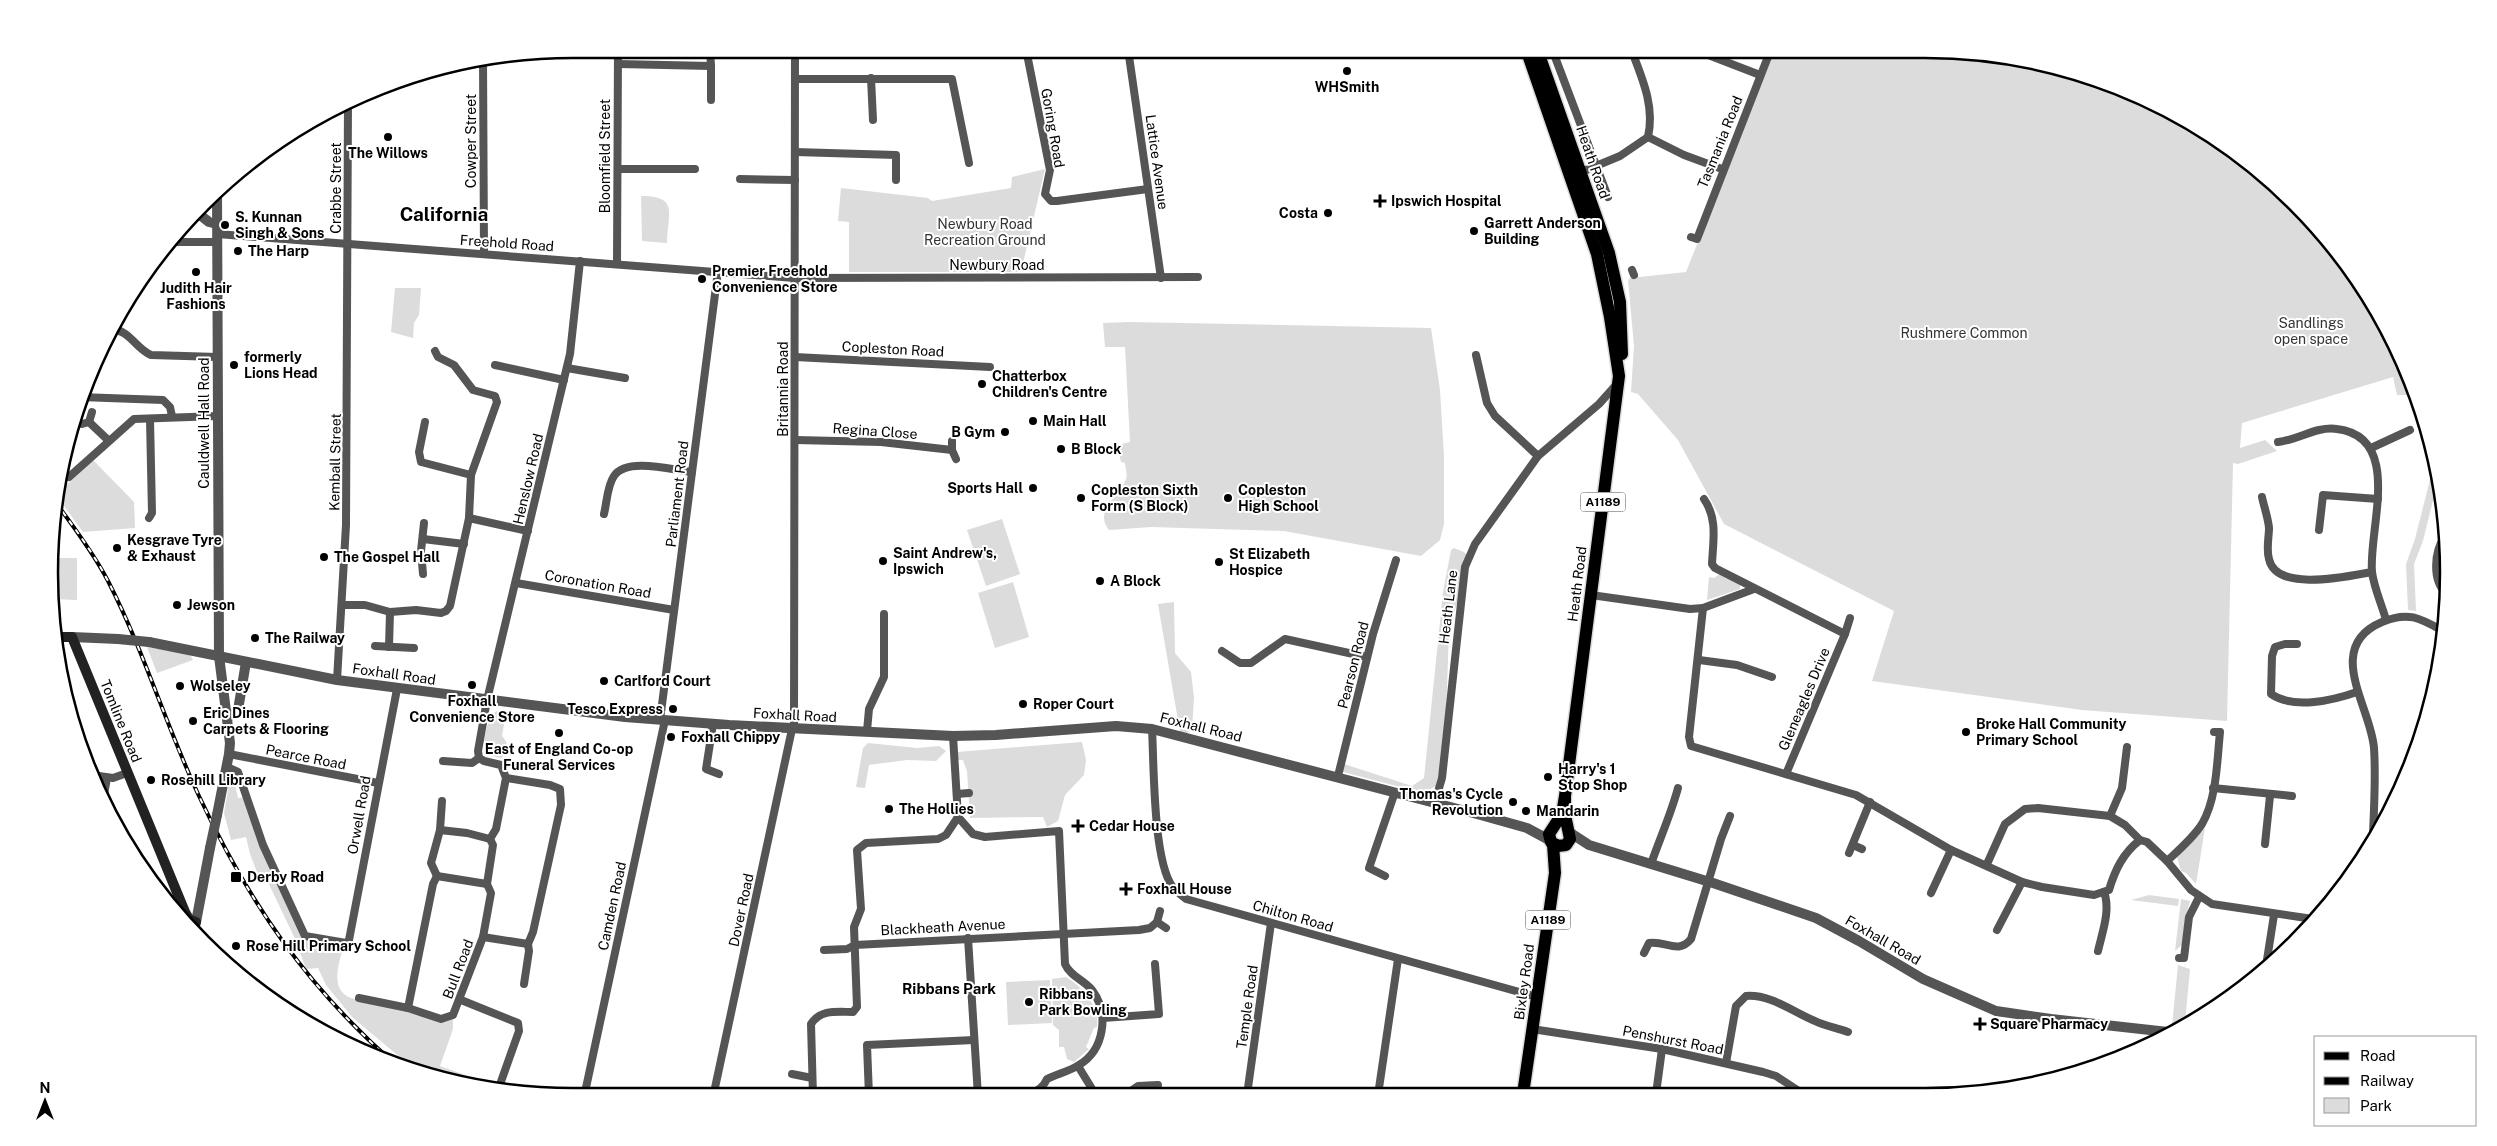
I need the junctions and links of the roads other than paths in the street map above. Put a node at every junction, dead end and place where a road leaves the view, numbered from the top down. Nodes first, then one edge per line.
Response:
1 (618, 58) edge
2 (711, 58) edge
3 (795, 58) edge
4 (1028, 58) edge
5 (1129, 58) edge
6 (1529, 58) edge
7 (1540, 58) edge
8 (1555, 58) edge
9 (1634, 58) edge
10 (1716, 58) edge
11 (1767, 58) edge
12 (618, 64) junction
13 (483, 65) edge
14 (711, 66) junction
15 (1760, 75) junction
16 (795, 78) junction
17 (871, 78) junction
18 (711, 100) dead end
19 (348, 110) edge
20 (873, 120) dead end
21 (1648, 137) junction
22 (795, 152) junction
23 (969, 163) dead end
24 (1597, 166) junction
25 (618, 169) junction
26 (695, 169) dead end
27 (1722, 169) junction
28 (1576, 174) junction
29 (740, 179) dead end
30 (795, 180) junction
31 (896, 180) dead end
32 (1148, 189) junction
33 (1608, 197) dead end
34 (217, 200) edge
35 (201, 216) edge
36 (217, 233) junction
37 (1691, 237) dead end
38 (179, 240) edge
39 (348, 243) junction
40 (484, 254) junction
41 (580, 262) junction
42 (617, 264) junction
43 (718, 271) junction
44 (795, 278) junction
45 (1161, 278) junction
46 (1198, 278) dead end
47 (118, 331) edge
48 (435, 351) dead end
49 (1476, 355) dead end
50 (795, 356) junction
51 (218, 358) junction
52 (441, 358) junction
53 (434, 363) dead end
54 (495, 365) dead end
55 (990, 367) dead end
56 (567, 368) junction
57 (625, 378) dead end
58 (1619, 378) junction
59 (564, 380) junction
60 (89, 397) edge
61 (1599, 404) junction
62 (1616, 410) junction
63 (92, 412) dead end
64 (172, 416) junction
65 (218, 416) junction
66 (150, 419) junction
67 (425, 422) dead end
68 (2410, 430) dead end
69 (108, 440) junction
70 (795, 440) junction
71 (952, 441) dead end
72 (2278, 442) dead end
73 (2371, 448) junction
74 (952, 450) junction
75 (1538, 456) junction
76 (956, 459) dead end
77 (692, 472) junction
78 (471, 475) junction
79 (69, 477) dead end
80 (2262, 497) dead end
81 (1704, 499) dead end
82 (2378, 499) junction
83 (604, 514) dead end
84 (149, 518) dead end
85 (469, 518) junction
86 (424, 523) dead end
87 (2319, 530) dead end
88 (528, 531) junction
89 (422, 539) junction
90 (464, 544) junction
91 (2439, 553) edge
92 (1396, 560) dead end
93 (2372, 572) junction
94 (423, 574) dead end
95 (516, 583) junction
96 (2439, 586) edge
97 (1754, 589) junction
98 (1591, 595) junction
99 (343, 605) junction
100 (1703, 608) junction
101 (674, 610) junction
102 (390, 612) junction
103 (884, 614) dead end
104 (1850, 618) dead end
105 (2386, 620) junction
106 (2436, 628) edge
107 (1845, 634) junction
108 (62, 637) edge
109 (72, 637) junction
110 (2297, 644) dead end
111 (375, 646) dead end
112 (389, 646) junction
113 (414, 648) dead end
114 (1222, 651) dead end
115 (219, 656) junction
116 (1367, 657) junction
117 (1699, 660) junction
118 (246, 662) junction
119 (1772, 676) dead end
120 (337, 680) junction
121 (397, 689) junction
122 (2357, 692) junction
123 (487, 700) junction
124 (228, 718) junction
125 (663, 720) junction
126 (713, 724) junction
127 (793, 729) junction
128 (1152, 729) junction
129 (867, 731) junction
130 (2214, 732) dead end
131 (953, 736) junction
132 (2127, 747) dead end
133 (229, 754) junction
134 (479, 758) junction
135 (442, 761) dead end
136 (227, 767) junction
137 (127, 773) junction
138 (719, 774) dead end
139 (1786, 774) junction
140 (1338, 776) junction
141 (100, 777) edge
142 (107, 778) junction
143 (506, 778) junction
144 (378, 783) junction
145 (105, 788) edge
146 (1678, 788) dead end
147 (2213, 788) junction
148 (1395, 792) junction
149 (969, 793) dead end
150 (957, 794) junction
151 (2270, 796) junction
152 (2292, 796) dead end
153 (442, 801) dead end
154 (1435, 802) junction
155 (1870, 802) junction
156 (1730, 816) dead end
157 (2110, 816) junction
158 (958, 817) junction
159 (2373, 825) edge
160 (440, 830) junction
161 (1560, 836) junction
162 (490, 839) junction
163 (2140, 840) junction
164 (2265, 844) dead end
165 (1852, 845) junction
166 (1862, 850) dead end
167 (1951, 850) junction
168 (1849, 853) dead end
169 (2167, 861) junction
170 (1651, 864) junction
171 (1987, 864) junction
172 (437, 876) junction
173 (1385, 876) dead end
174 (1709, 882) junction
175 (2022, 882) junction
176 (487, 884) junction
177 (2104, 892) junction
178 (1931, 893) dead end
179 (2199, 897) junction
180 (1160, 911) dead end
181 (187, 915) edge
182 (2274, 915) junction
183 (2307, 918) edge
184 (1157, 922) junction
185 (194, 923) edge
186 (1271, 923) junction
187 (1166, 928) dead end
188 (1998, 930) dead end
189 (1065, 933) junction
190 (483, 937) junction
191 (968, 938) junction
192 (528, 944) junction
193 (854, 945) junction
194 (824, 950) dead end
195 (2098, 951) dead end
196 (1644, 953) dead end
197 (1398, 958) junction
198 (2179, 958) dead end
199 (2267, 958) edge
200 (1155, 964) dead end
201 (524, 984) dead end
202 (1536, 997) junction
203 (359, 998) dead end
204 (461, 1000) junction
205 (408, 1008) junction
206 (1103, 1018) junction
207 (1841, 1019) dead end
208 (1532, 1029) junction
209 (1838, 1029) junction
210 (2159, 1031) edge
211 (1848, 1032) dead end
212 (974, 1040) junction
213 (1662, 1048) junction
214 (1726, 1063) junction
215 (1078, 1066) junction
216 (792, 1074) dead end
217 (812, 1078) junction
218 (501, 1083) edge
219 (1158, 1085) dead end
220 (1142, 1086) joint
221 (586, 1088) edge
222 (715, 1088) edge
223 (813, 1088) edge
224 (869, 1088) edge
225 (977, 1088) edge
226 (1040, 1088) edge
227 (1092, 1088) edge
228 (1132, 1088) edge
229 (1248, 1088) edge
230 (1379, 1088) edge
231 (1524, 1088) edge
232 (1657, 1088) edge
233 (1794, 1088) edge

1 - 12 street, Bloomfield Street
2 - 14 street
3 - 16 street, Britannia Road
4 - 32 street, Goring Road
5 - 32 street, Lattice Avenue
6 - 28 main road, Heath Road
7 - 28 main road, Heath Road
8 - 24 street, Heath Road
9 - 21 street
10 - 15 street
11 - 15 street, Tasmania Road
12 - 14 street
12 - 25 street, Bloomfield Street
13 - 40 street, Cowper Street
14 - 18 street
15 - 27 street, Tasmania Road
16 - 17 street
16 - 22 street, Britannia Road
17 - 20 street
17 - 23 street
19 - 39 street, Crabbe Street
21 - 24 street
21 - 27 street
22 - 30 street, Britannia Road
22 - 31 street
24 - 28 street
24 - 33 street, Heath Road
25 - 26 street
25 - 42 street, Bloomfield Street
27 - 37 street, Tasmania Road
28 - 58 main road, Heath Road
28 - 58 main road, Heath Road
29 - 30 street
30 - 44 street, Britannia Road
32 - 45 street, Lattice Avenue
34 - 36 street, Cauldwell Hall Road
35 - 36 street
36 - 38 street, Freehold Road
36 - 39 street, Freehold Road
36 - 51 street, Cauldwell Hall Road
39 - 40 street, Freehold Road
39 - 99 street, Kemball Street
40 - 41 street, Freehold Road
41 - 42 street, Freehold Road
41 - 56 street, Henslow Road
42 - 43 street, Freehold Road
43 - 44 street, Freehold Road
43 - 77 street, Parliament Road
44 - 45 street, Newbury Road
44 - 50 street, Britannia Road
45 - 46 street, Newbury Road
47 - 51 street
48 - 52 street
49 - 75 street
50 - 55 street, Copleston Road
50 - 70 street, Britannia Road
51 - 65 street, Cauldwell Hall Road
52 - 53 street
52 - 78 street
54 - 59 street
56 - 57 street
56 - 59 street, Henslow Road
58 - 61 street, Heath Lane
58 - 62 main road, Heath Road
59 - 88 street, Henslow Road
60 - 64 street
61 - 62 street
61 - 75 street, Heath Lane
62 - 98 main road, Heath Road / A1189
63 - 69 street
64 - 65 street
64 - 66 street
65 - 115 street, Cauldwell Hall Road
66 - 69 street
66 - 84 street
67 - 78 street
68 - 73 street
69 - 79 street
70 - 74 street, Regina Close
70 - 127 street, Britannia Road
71 - 74 street
72 - 73 street
73 - 82 street
74 - 76 street
75 - 154 street, Heath Lane
77 - 83 street
77 - 101 street, Parliament Road
78 - 85 street
80 - 93 street
81 - 97 street
82 - 87 street
82 - 93 street
85 - 88 street
85 - 90 street
86 - 89 street
88 - 95 street, Henslow Road
89 - 90 street
89 - 94 street
90 - 102 street
91 - 96 street
92 - 116 street, Pearson Road
93 - 105 street
95 - 101 street, Coronation Road
95 - 123 street, Henslow Road
97 - 100 street
97 - 107 street
98 - 100 street
98 - 161 main road, Heath Road / A1189
99 - 102 street
99 - 120 street, Kemball Street
100 - 117 street
101 - 125 street, Parliament Road
102 - 112 street
103 - 129 street
104 - 107 street, Gleneagles Drive
105 - 106 street
105 - 122 street
107 - 139 street, Gleneagles Drive
108 - 109 main road, Foxhall Road
109 - 115 street, Foxhall Road, bridge
109 - 137 main road, Tomline Road
110 - 122 street
111 - 112 street
112 - 113 street
114 - 116 street
115 - 118 street, Foxhall Road
115 - 124 street
116 - 140 street, Pearson Road
117 - 119 street
117 - 139 street
118 - 120 street, Foxhall Road
118 - 124 street
120 - 121 street, Foxhall Road
121 - 123 street, Foxhall Road
121 - 144 street, Orwell Road
122 - 159 street
123 - 125 street, Foxhall Road
123 - 134 street, Henslow Road
124 - 133 street
125 - 126 street, Foxhall Road
125 - 221 street, Camden Road
126 - 127 street, Foxhall Road
126 - 138 street
127 - 129 street, Foxhall Road
127 - 222 street, Dover Road
128 - 131 street, Foxhall Road
128 - 140 street, Foxhall Road
128 - 186 street, Chilton Road
129 - 131 street, Foxhall Road
130 - 147 street
131 - 150 street
132 - 157 street
133 - 136 street
133 - 144 street, Pearce Road
134 - 135 street
134 - 143 street
136 - 144 street, Orwell Road
136 - 185 street, bridge
137 - 142 street
137 - 181 main road, Tomline Road
139 - 155 street
140 - 148 street, Foxhall Road
141 - 142 street
142 - 145 street
143 - 162 street
143 - 192 street
146 - 170 street
147 - 151 street
147 - 169 street
148 - 154 street, Foxhall Road
148 - 173 street
149 - 150 street
150 - 158 street
151 - 152 street
151 - 164 street
153 - 160 street
154 - 161 street, Foxhall Road
155 - 165 street
155 - 167 street
156 - 174 street
157 - 163 street
157 - 171 street
158 - 189 street
158 - 193 street
160 - 162 street
160 - 172 street
161 - 170 street, Foxhall Road
161 - 202 main road, Bixley Road / A1189
162 - 176 street
163 - 169 street
163 - 177 street
165 - 166 street
165 - 168 street
167 - 171 street
167 - 178 street
169 - 179 street
170 - 174 street, Foxhall Road
171 - 175 street
172 - 176 street
172 - 205 street
174 - 196 street
174 - 210 street, Foxhall Road
175 - 177 street
175 - 188 street
176 - 190 street
177 - 195 street
179 - 182 street
179 - 198 street
180 - 184 street
182 - 183 street
182 - 199 street
184 - 187 street
184 - 189 street, Blackheath Avenue
186 - 197 street, Chilton Road
186 - 229 street, Temple Road
189 - 191 street, Blackheath Avenue
189 - 206 street
190 - 192 street, Bull Road
190 - 204 street, Bull Road
191 - 193 street, Blackheath Avenue
191 - 212 street
192 - 201 street
193 - 194 street, Blackheath Avenue
193 - 217 street
197 - 202 street, Chilton Road
197 - 230 street
200 - 206 street
202 - 208 main road, Bixley Road / A1189
203 - 205 street, Bull Road
204 - 205 street, Bull Road
204 - 218 street
206 - 215 street
207 - 209 street
208 - 213 street, Penshurst Road
208 - 231 main road, Bixley Road / A1189
209 - 211 street
209 - 214 street
212 - 224 street
212 - 225 street
213 - 214 street, Penshurst Road
213 - 232 street
214 - 233 street, Penshurst Road
215 - 226 street
215 - 227 street
216 - 217 street
217 - 223 street
219 - 220 street
220 - 228 street

